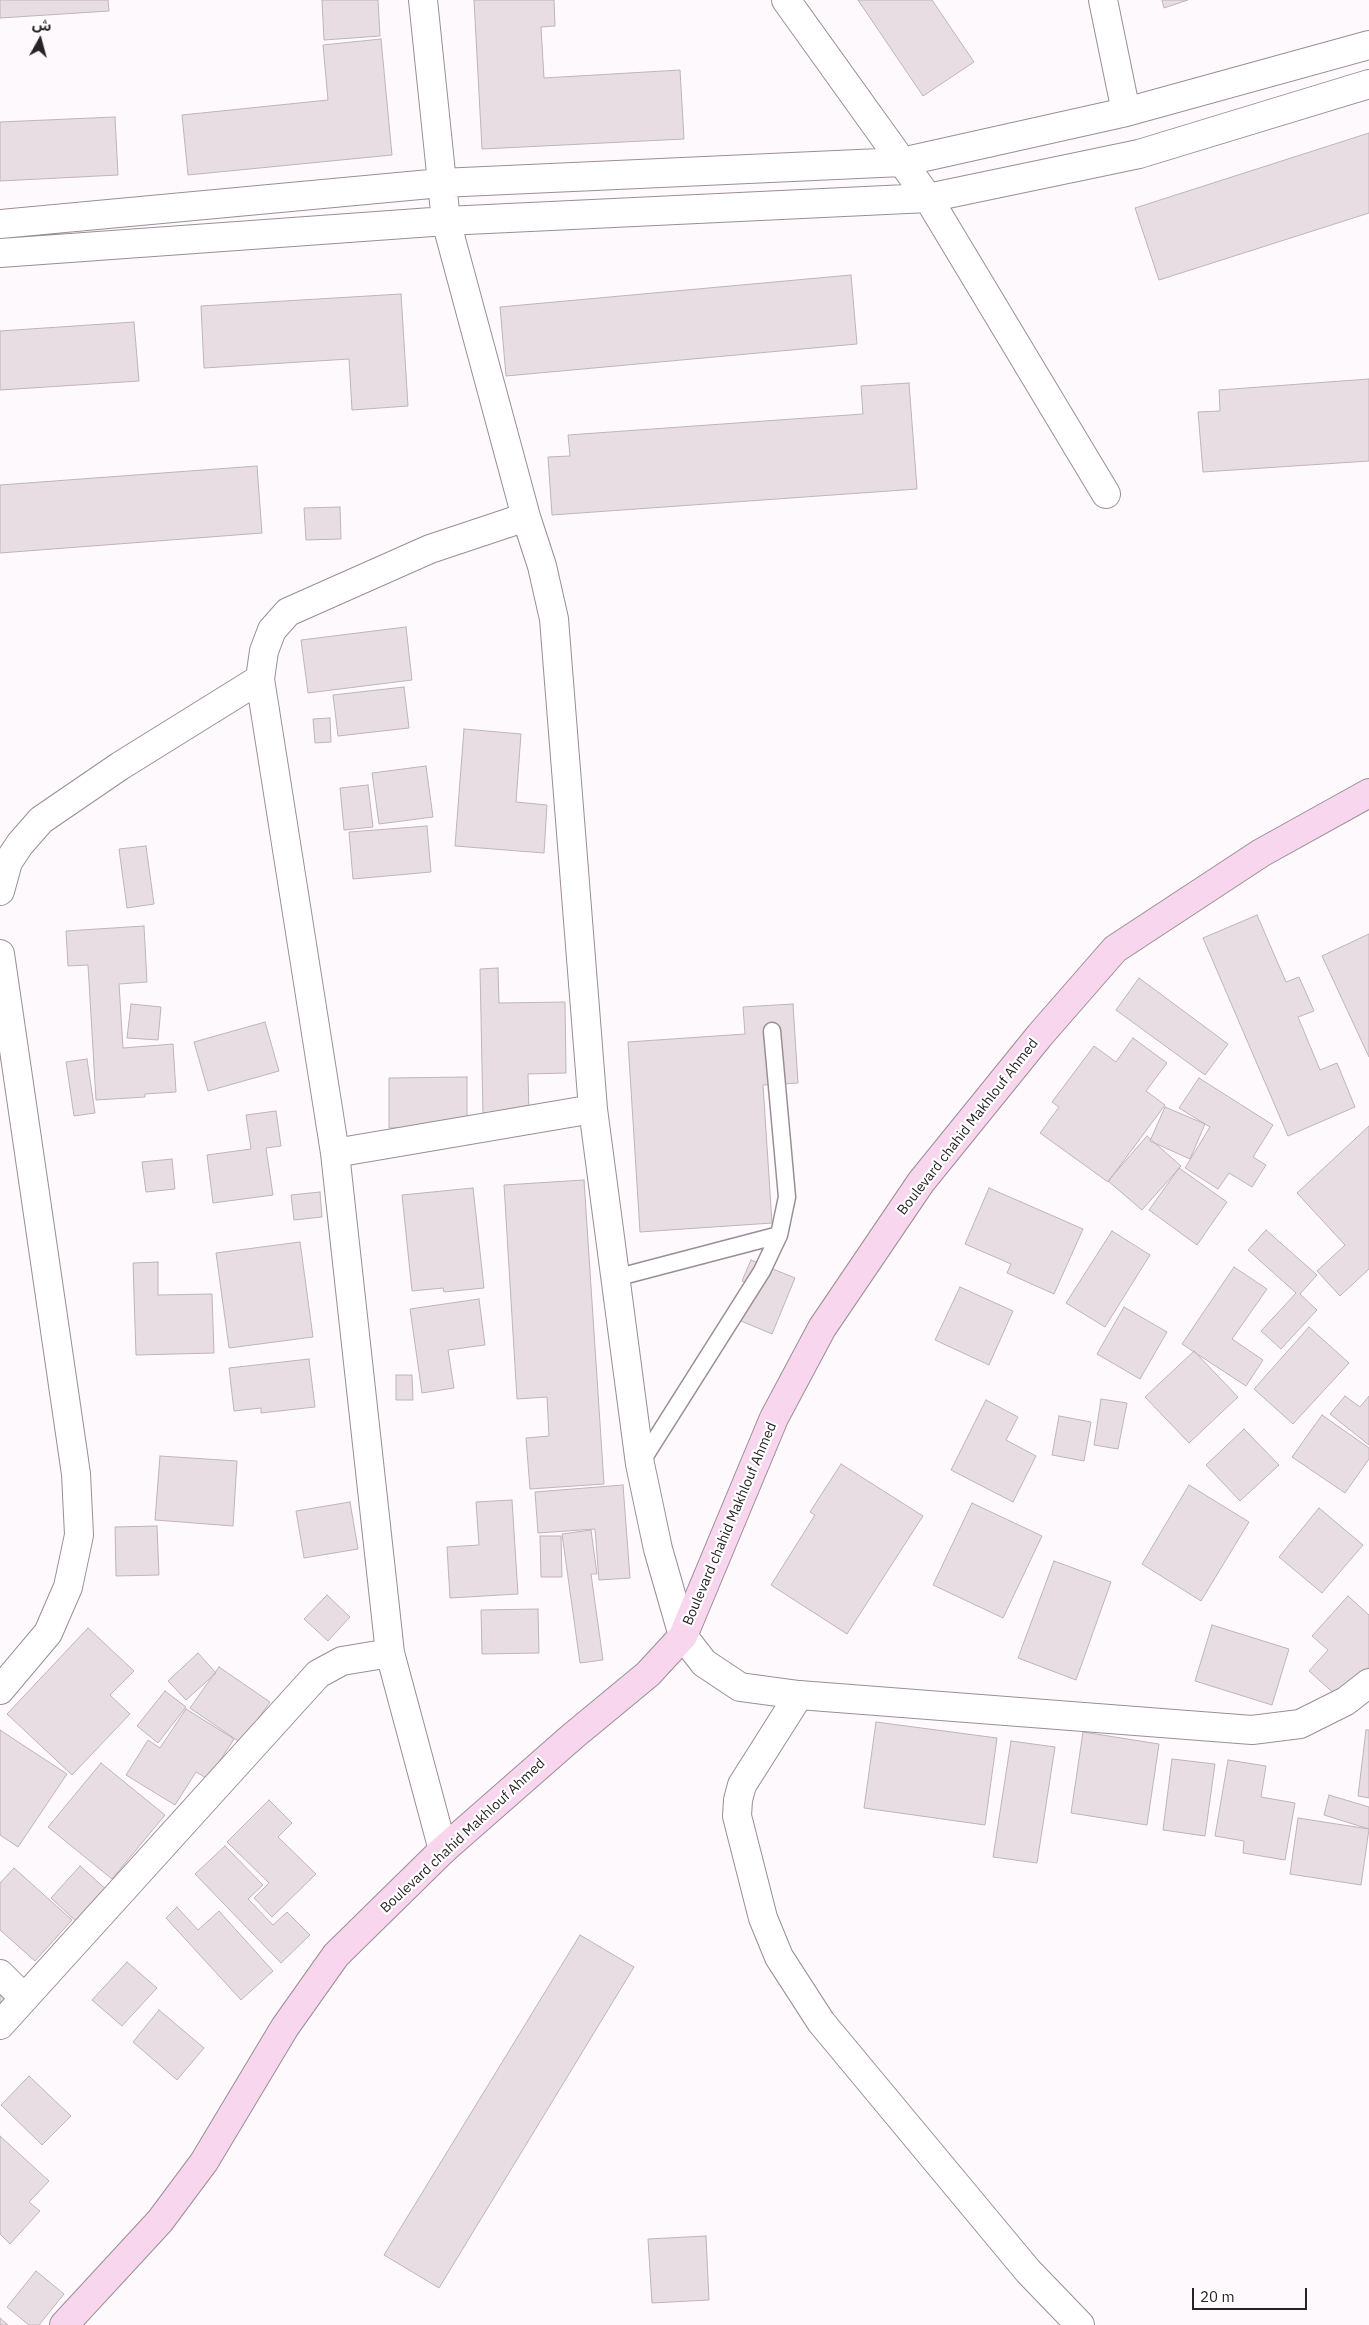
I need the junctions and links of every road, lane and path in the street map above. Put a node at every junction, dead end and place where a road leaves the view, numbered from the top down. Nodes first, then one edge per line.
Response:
1 (423, 0) edge
2 (786, 0) edge
3 (1103, 0) edge
4 (1369, 45) edge
5 (1369, 84) edge
6 (1126, 112) junction
7 (902, 162) junction
8 (441, 183) junction
9 (928, 198) junction
10 (446, 221) junction
11 (0, 224) edge
12 (0, 253) edge
13 (1106, 494) dead end
14 (526, 517) junction
15 (260, 678) junction
16 (1369, 793) edge
17 (0, 891) edge
18 (0, 954) edge
19 (772, 1031) dead end
20 (593, 1109) junction
21 (335, 1153) junction
22 (779, 1235) junction
23 (615, 1278) junction
24 (640, 1464) junction
25 (683, 1636) junction
26 (390, 1653) junction
27 (1369, 1683) edge
28 (0, 1690) edge
29 (799, 1695) junction
30 (443, 1850) junction
31 (0, 1974) edge
32 (24, 1998) junction
33 (0, 2025) edge
34 (64, 2325) edge
35 (1080, 2325) edge

1 - 8 street
2 - 7 street
3 - 6 street
4 - 6 street
5 - 9 street
6 - 7 street
7 - 8 street
7 - 9 street
8 - 10 street
8 - 11 street
9 - 10 street
9 - 13 street
10 - 12 street
10 - 14 street
14 - 15 street
14 - 20 street
15 - 17 street
15 - 21 street
16 - 25 main road, Boulevard chahid Makhlouf Ahmed
18 - 28 street
19 - 22 lane
20 - 21 street
20 - 23 street
21 - 26 street
22 - 23 lane
22 - 24 lane
23 - 24 street
24 - 25 street
25 - 29 street
25 - 30 main road, Boulevard chahid Makhlouf Ahmed
26 - 30 street
26 - 32 street
27 - 29 street
29 - 35 street
30 - 34 main road, Boulevard chahid Makhlouf Ahmed
31 - 32 street
32 - 33 street

